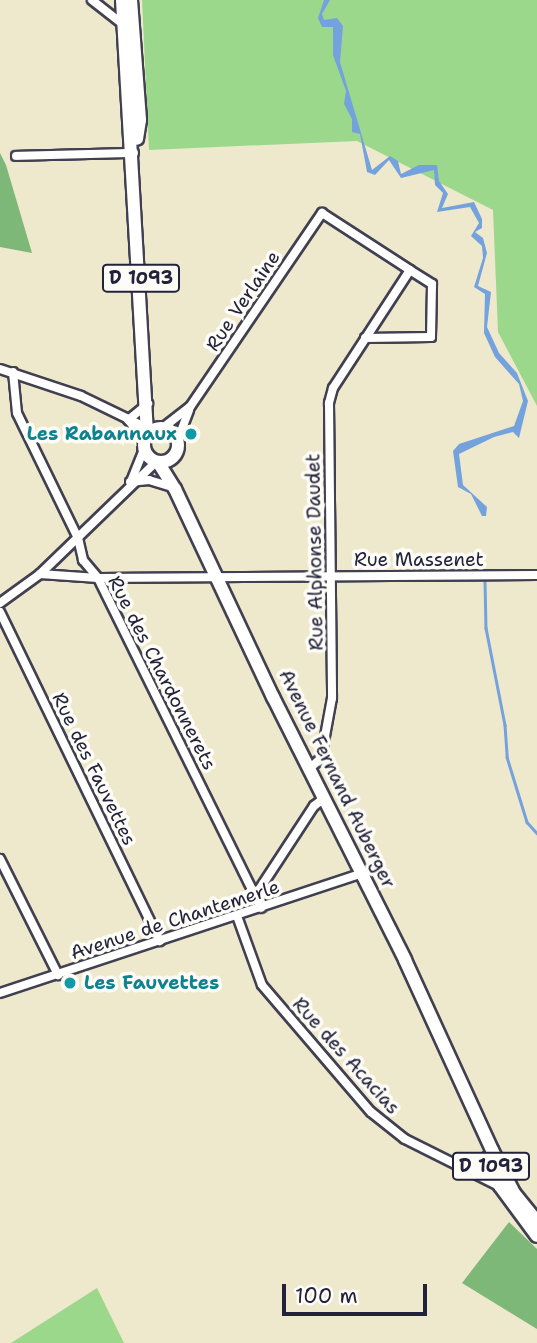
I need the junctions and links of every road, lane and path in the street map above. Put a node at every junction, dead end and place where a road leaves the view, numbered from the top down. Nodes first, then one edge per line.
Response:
1 (92, 0) edge
2 (122, 0) edge
3 (131, 0) edge
4 (125, 26) junction
5 (138, 85) junction
6 (134, 153) junction
7 (16, 156) dead end
8 (410, 270) junction
9 (365, 338) junction
10 (0, 369) edge
11 (13, 372) junction
12 (148, 404) junction
13 (190, 407) junction
14 (128, 420) junction
15 (150, 436) junction
16 (178, 439) junction
17 (172, 457) junction
18 (157, 462) junction
19 (130, 482) junction
20 (175, 489) junction
21 (78, 538) junction
22 (40, 574) junction
23 (331, 575) junction
24 (537, 575) edge
25 (98, 578) junction
26 (216, 578) junction
27 (0, 603) edge
28 (0, 612) edge
29 (309, 769) junction
30 (323, 799) junction
31 (0, 859) edge
32 (360, 874) junction
33 (255, 896) junction
34 (261, 908) junction
35 (237, 916) junction
36 (160, 941) junction
37 (58, 975) junction
38 (0, 993) edge
39 (463, 1088) junction
40 (489, 1162) junction
41 (474, 1175) junction
42 (500, 1186) junction
43 (514, 1193) junction
44 (537, 1221) edge
45 (537, 1236) edge

1 - 4 street
2 - 4 main road, D 1093
3 - 5 main road, D 1093
4 - 5 street
4 - 6 main road, D 1093
5 - 6 main road, D 1093
6 - 7 street
6 - 12 main road, D 1093
8 - 9 street, Rue Alphonse Daudet
8 - 9 street
8 - 13 street, Rue Verlaine
9 - 23 street, Rue Alphonse Daudet
10 - 11 street
11 - 14 street
11 - 21 street, Rue des Chardonnerets
12 - 14 street
12 - 15 main road
13 - 15 street, Rue Verlaine
13 - 16 street, Rue Verlaine
14 - 15 street
14 - 15 street
15 - 16 main road
15 - 18 main road, Avenue Fernand Auberger
15 - 19 street
16 - 17 main road
17 - 18 main road
17 - 20 main road, Avenue Fernand Auberger / D 1093
18 - 19 street
18 - 20 main road, Avenue Fernand Auberger / D 1093
19 - 20 street
19 - 21 street
20 - 26 main road, Avenue Fernand Auberger / D 1093
21 - 22 street
21 - 25 street, Rue des Chardonnerets
22 - 25 street, Rue Massenet
22 - 27 street
23 - 24 street, Rue Massenet
23 - 26 street, Rue Massenet
23 - 29 street, Rue Alphonse Daudet
25 - 26 street, Rue Massenet
25 - 33 street, Rue des Chardonnerets
26 - 29 main road, Avenue Fernand Auberger / D 1093
28 - 36 street, Rue des Fauvettes
29 - 30 main road, Avenue Fernand Auberger / D 1093
30 - 32 main road, Avenue Fernand Auberger / D 1093
30 - 33 street
31 - 37 street
32 - 34 street, Avenue de Chantemerle
32 - 39 main road, Avenue Fernand Auberger / D 1093
33 - 34 street, Rue des Chardonnerets
34 - 35 street, Avenue de Chantemerle
35 - 36 street, Avenue de Chantemerle
35 - 41 street, Rue des Acacias
36 - 37 street, Avenue de Chantemerle
37 - 38 street, Avenue de Chantemerle
39 - 40 main road, Avenue Fernand Auberger / D 1093
39 - 43 main road, Avenue Fernand Auberger / D 1093
40 - 41 street
40 - 42 main road, Avenue Fernand Auberger / D 1093
41 - 42 street, Rue des Acacias
42 - 43 street, Rue des Acacias
42 - 45 main road, Avenue Fernand Auberger / D 1093
43 - 44 main road, Avenue Fernand Auberger / D 1093

